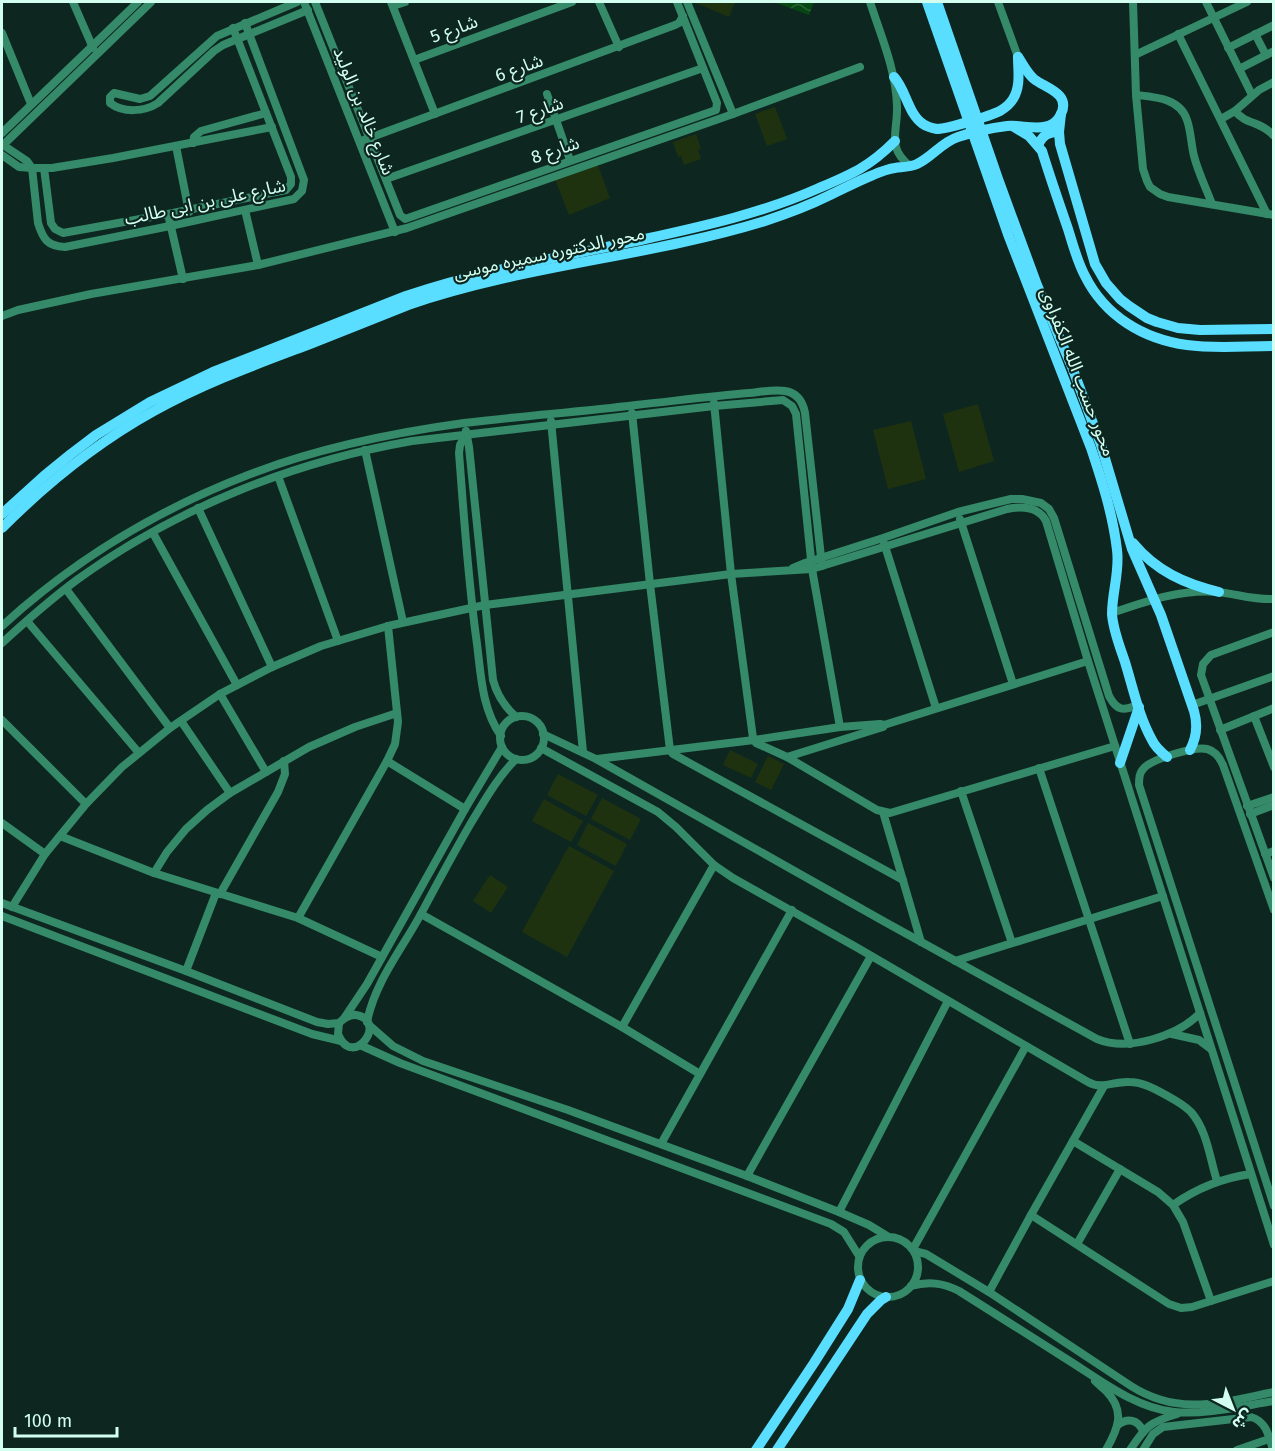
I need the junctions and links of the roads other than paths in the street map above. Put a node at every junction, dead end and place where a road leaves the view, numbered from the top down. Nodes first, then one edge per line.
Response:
1 (73, 2) edge
2 (138, 2) edge
3 (151, 2) edge
4 (297, 2) edge
5 (304, 2) edge
6 (315, 2) edge
7 (405, 2) edge
8 (572, 2) edge
9 (599, 2) edge
10 (677, 2) edge
11 (687, 2) edge
12 (870, 2) edge
13 (927, 2) edge
14 (937, 2) edge
15 (998, 2) edge
16 (1133, 2) edge
17 (1206, 2) edge
18 (1247, 2) edge
19 (392, 4) edge
20 (308, 10) junction
21 (1213, 17) junction
22 (693, 18) junction
23 (684, 19) junction
24 (245, 23) junction
25 (1274, 25) edge
26 (233, 28) junction
27 (2, 33) edge
28 (248, 34) junction
29 (1178, 34) junction
30 (1255, 34) junction
31 (237, 38) junction
32 (91, 46) junction
33 (619, 47) junction
34 (1228, 48) junction
35 (4, 51) edge
36 (1270, 53) edge
37 (96, 55) junction
38 (1135, 55) junction
39 (1018, 57) junction
40 (414, 60) junction
41 (860, 67) dead end
42 (703, 68) junction
43 (1239, 69) junction
44 (894, 77) junction
45 (1274, 82) edge
46 (547, 94) dead end
47 (1136, 94) junction
48 (1252, 94) junction
49 (132, 98) junction
50 (273, 99) junction
51 (262, 103) junction
52 (31, 104) junction
53 (129, 109) junction
54 (1235, 111) junction
55 (266, 113) junction
56 (1061, 113) junction
57 (435, 114) junction
58 (733, 114) junction
59 (1221, 119) junction
60 (556, 120) junction
61 (1011, 126) junction
62 (272, 127) junction
63 (1059, 132) junction
64 (2, 133) edge
65 (1274, 136) edge
66 (369, 138) junction
67 (361, 141) junction
68 (895, 141) junction
69 (193, 143) junction
70 (1038, 145) junction
71 (2, 146) edge
72 (176, 146) junction
73 (2, 155) edge
74 (570, 160) junction
75 (910, 166) junction
76 (32, 168) junction
77 (44, 168) junction
78 (994, 178) junction
79 (386, 179) junction
80 (1212, 204) junction
81 (188, 210) junction
82 (245, 210) junction
83 (168, 214) junction
84 (400, 215) joint
85 (1270, 215) edge
86 (191, 222) junction
87 (170, 226) junction
88 (395, 232) junction
89 (258, 265) junction
90 (183, 279) junction
91 (2, 316) edge
92 (1274, 329) edge
93 (1274, 346) edge
94 (713, 396) junction
95 (632, 406) junction
96 (714, 406) junction
97 (551, 414) junction
98 (632, 416) junction
99 (464, 423) junction
100 (551, 424) junction
101 (411, 431) junction
102 (466, 434) junction
103 (412, 441) junction
104 (365, 450) junction
105 (278, 476) junction
106 (1034, 505) junction
107 (198, 508) junction
108 (958, 512) junction
109 (2, 514) edge
110 (962, 522) junction
111 (2, 528) edge
112 (153, 533) junction
113 (1128, 537) junction
114 (884, 543) junction
115 (101, 549) junction
116 (107, 560) junction
117 (821, 562) junction
118 (812, 565) junction
119 (731, 574) junction
120 (650, 584) junction
121 (66, 589) junction
122 (1219, 592) junction
123 (568, 594) junction
124 (1153, 599) junction
125 (1274, 599) edge
126 (485, 605) junction
127 (472, 608) junction
128 (1112, 613) junction
129 (27, 621) junction
130 (403, 622) junction
131 (2, 626) edge
132 (388, 626) junction
133 (1274, 632) edge
134 (338, 641) junction
135 (2, 644) edge
136 (1088, 661) junction
137 (272, 667) junction
138 (1274, 676) edge
139 (1013, 684) junction
140 (237, 685) junction
141 (220, 694) junction
142 (1208, 699) junction
143 (1192, 705) junction
144 (1138, 706) junction
145 (936, 708) junction
146 (1274, 708) edge
147 (398, 713) junction
148 (1254, 716) junction
149 (516, 717) junction
150 (2, 720) edge
151 (180, 721) junction
152 (884, 725) junction
153 (840, 727) junction
154 (170, 728) junction
155 (1220, 730) junction
156 (543, 734) junction
157 (501, 736) junction
158 (754, 740) junction
159 (1115, 746) junction
160 (502, 747) junction
161 (541, 748) junction
162 (670, 750) junction
163 (1190, 750) junction
164 (583, 752) junction
165 (139, 753) junction
166 (787, 757) junction
167 (1167, 757) junction
168 (516, 759) junction
169 (596, 759) junction
170 (284, 761) junction
171 (387, 761) junction
172 (1120, 763) junction
173 (1274, 767) edge
174 (1039, 768) junction
175 (266, 772) junction
176 (960, 791) junction
177 (230, 793) junction
178 (1274, 797) edge
179 (86, 804) junction
180 (1274, 806) edge
181 (465, 809) junction
182 (1249, 810) junction
183 (883, 812) junction
184 (2, 823) edge
185 (60, 836) junction
186 (1274, 851) edge
187 (45, 854) junction
188 (1265, 854) junction
189 (714, 865) junction
190 (154, 873) junction
191 (1274, 878) edge
192 (903, 880) junction
193 (218, 894) junction
194 (1163, 897) junction
195 (2, 903) edge
196 (12, 907) junction
197 (792, 910) junction
198 (1274, 910) edge
199 (421, 914) junction
200 (2, 916) edge
201 (298, 918) junction
202 (1089, 920) junction
203 (921, 942) junction
204 (1012, 943) junction
205 (871, 956) junction
206 (382, 957) junction
207 (955, 961) junction
208 (186, 971) junction
209 (948, 1001) junction
210 (1200, 1012) junction
211 (342, 1020) junction
212 (368, 1024) junction
213 (622, 1027) junction
214 (1172, 1034) junction
215 (341, 1041) junction
216 (1130, 1044) junction
217 (360, 1046) junction
218 (1026, 1046) junction
219 (1211, 1049) junction
220 (1226, 1058) junction
221 (1215, 1061) junction
222 (700, 1074) junction
223 (1104, 1086) junction
224 (1235, 1087) junction
225 (1224, 1090) junction
226 (568, 1110) junction
227 (564, 1124) junction
228 (1073, 1141) junction
229 (661, 1144) junction
230 (1120, 1169) junction
231 (1251, 1174) junction
232 (747, 1176) junction
233 (1217, 1181) junction
234 (1173, 1205) junction
235 (1274, 1206) edge
236 (839, 1212) junction
237 (1031, 1215) junction
238 (886, 1236) junction
239 (1077, 1244) junction
240 (1274, 1245) edge
241 (913, 1250) junction
242 (859, 1256) junction
243 (860, 1280) junction
244 (1274, 1281) edge
245 (911, 1286) junction
246 (989, 1292) junction
247 (886, 1298) junction
248 (1211, 1301) junction
249 (1116, 1377) junction
250 (1109, 1389) junction
251 (1274, 1392) edge
252 (1274, 1401) edge
253 (1181, 1413) junction
254 (1118, 1425) junction
255 (1143, 1431) junction
256 (1269, 1439) junction
257 (756, 1449) edge
258 (777, 1449) edge
259 (1106, 1449) edge
260 (1130, 1449) edge
261 (1143, 1449) edge
262 (1237, 1449) edge
263 (1273, 1449) edge

1 - 32 street
2 - 32 street
3 - 37 street
4 - 24 street
5 - 20 street, شارع خالد بن الوليد
6 - 66 street, شارع خالد بن الوليد
7 - 19 street
8 - 40 street, شارع 5
9 - 33 street
10 - 23 street
11 - 22 street
12 - 44 street
13 - 78 main road, محور حسب الله الكفراوى
14 - 78 main road, محور حسب الله الكفراوى
15 - 39 street
16 - 38 street
17 - 21 street
18 - 21 street
19 - 40 street
20 - 28 street
20 - 67 street, شارع خالد بن الوليد
21 - 29 street
21 - 34 street
22 - 23 street, شارع 6
22 - 58 street
23 - 33 street, شارع 6
23 - 42 street
24 - 26 street
24 - 28 street, شارع على بن ابى طالب
25 - 30 street
26 - 31 street, شارع على بن ابى طالب
26 - 49 street
27 - 35 street
28 - 31 street
28 - 50 street, شارع على بن ابى طالب
29 - 38 street
29 - 59 street
30 - 34 street
30 - 36 street
31 - 51 street, شارع على بن ابى طالب
31 - 53 street
32 - 37 street
32 - 52 street
33 - 57 street, شارع 6
34 - 43 street
35 - 52 street
36 - 43 street
37 - 71 street
38 - 47 street
39 - 44 main road
39 - 56 main road
40 - 57 street
41 - 58 street
42 - 60 street, شارع 7
42 - 74 street, شارع 8
43 - 48 street
44 - 68 street
45 - 48 street
46 - 60 street
47 - 80 street
47 - 80 street
48 - 54 street
49 - 53 street
49 - 53 street
50 - 51 street
50 - 82 street, شارع على بن ابى طالب
51 - 55 street, شارع على بن ابى طالب
52 - 64 street
54 - 59 street
54 - 65 street
55 - 62 street, شارع على بن ابى طالب
55 - 69 street
56 - 61 main road, محور الدكتوره سميره موسى
56 - 63 main road
57 - 66 street, شارع 6
58 - 88 street
59 - 85 street
60 - 74 street
60 - 79 street, شارع 7
61 - 70 main road
61 - 75 main road, محور الدكتوره سميره موسى
62 - 69 street
62 - 81 street, شارع على بن ابى طالب
63 - 70 main road
63 - 92 main road
66 - 67 street, شارع 6
66 - 79 street, شارع خالد بن الوليد
67 - 88 street, شارع خالد بن الوليد
68 - 75 street
68 - 109 main road, محور الدكتوره سميره موسى
69 - 72 street
70 - 93 main road
71 - 76 street
72 - 77 street
72 - 81 street
73 - 76 street
74 - 84 street, شارع 8
75 - 111 main road, محور الدكتوره سميره موسى
76 - 77 street
76 - 87 street, شارع على بن ابى طالب
77 - 83 street, شارع على بن ابى طالب
78 - 113 main road, محور حسب الله الكفراوى
78 - 128 main road, محور حسب الله الكفراوى
79 - 84 street, شارع خالد بن الوليد
80 - 85 street
81 - 83 street, شارع على بن ابى طالب
81 - 86 street
82 - 86 street, شارع على بن ابى طالب
82 - 89 street
83 - 87 street
86 - 87 street, شارع على بن ابى طالب
87 - 90 street
88 - 89 street
89 - 90 street
90 - 91 street
94 - 95 street
94 - 96 street
94 - 117 street
95 - 97 street
95 - 98 street
96 - 98 street
96 - 118 street
96 - 119 street
97 - 99 street
97 - 100 street
98 - 100 street
98 - 120 street
99 - 101 street
99 - 102 street
100 - 102 street
100 - 123 street
101 - 103 street
101 - 115 street
102 - 103 street
102 - 126 street
102 - 127 street
103 - 104 street
104 - 105 street
104 - 130 street
105 - 107 street
105 - 134 street
106 - 108 street
106 - 110 street
106 - 136 street
106 - 144 street
107 - 112 street
107 - 137 street
108 - 110 street
108 - 114 street
110 - 114 street
110 - 139 street
112 - 116 street
112 - 140 street
113 - 122 main road
113 - 124 main road, محور حسب الله الكفراوى
114 - 117 street
114 - 145 street
115 - 116 street
115 - 131 street
116 - 121 street
117 - 118 street
118 - 119 street
118 - 153 street
119 - 120 street
119 - 158 street
120 - 123 street
120 - 162 street
121 - 129 street
121 - 154 street
122 - 124 street
122 - 125 street
123 - 126 street
123 - 164 street
124 - 128 street
124 - 143 main road, محور حسب الله الكفراوى
126 - 127 street
126 - 149 street
127 - 130 street
127 - 157 street
128 - 144 main road, محور حسب الله الكفراوى
129 - 135 street
129 - 165 street
130 - 132 street
132 - 134 street
132 - 147 street
133 - 142 street
134 - 137 street
136 - 139 street
136 - 159 street
137 - 140 street
138 - 142 street
139 - 145 street
140 - 141 street
141 - 151 street
141 - 175 street
142 - 143 street
142 - 155 street
143 - 163 main road, محور حسب الله الكفراوى
144 - 167 main road, محور حسب الله الكفراوى
144 - 172 main road
145 - 152 street
146 - 148 street
147 - 170 street
147 - 171 street
148 - 155 street
148 - 173 street
149 - 156 street
149 - 157 street
150 - 179 street
151 - 154 street
151 - 177 street
152 - 153 street
152 - 166 street
153 - 158 street
154 - 165 street
155 - 182 street
156 - 161 street
156 - 164 street
157 - 160 street
158 - 162 street
158 - 166 street
159 - 172 street
159 - 174 street
160 - 168 street
160 - 181 street
161 - 168 street
161 - 189 street
162 - 169 street
162 - 192 street
163 - 167 street
163 - 198 street
164 - 169 street
165 - 179 street
166 - 183 street
167 - 220 street
168 - 199 street
169 - 203 street
170 - 175 street
170 - 193 street
171 - 181 street
171 - 201 street
172 - 194 street
174 - 176 street
174 - 202 street
175 - 177 street
176 - 183 street
176 - 204 street
177 - 190 street
178 - 182 street
179 - 185 street
180 - 182 street
181 - 206 street
182 - 188 street
183 - 192 street
184 - 187 street
185 - 187 street
185 - 190 street
186 - 188 street
187 - 196 street
188 - 191 street
189 - 197 street
189 - 213 street
190 - 193 street
192 - 203 street
193 - 201 street
193 - 208 street
194 - 202 street
194 - 210 street
195 - 196 street
196 - 208 street
197 - 205 street
197 - 222 street
199 - 212 street
199 - 213 street
200 - 215 street
201 - 206 street
202 - 204 street
202 - 216 street
203 - 207 street
204 - 207 street
205 - 209 street
205 - 232 street
206 - 211 street
207 - 216 street
208 - 211 street
209 - 218 street
209 - 236 street
210 - 214 street
210 - 219 street
211 - 212 street
211 - 215 street
212 - 217 street
212 - 226 street
213 - 222 street
214 - 216 street
214 - 219 street
215 - 217 street
217 - 227 street
218 - 223 street
218 - 241 street
219 - 221 street
220 - 221 street
220 - 224 street
221 - 225 street
222 - 229 street
223 - 228 street
223 - 233 street
224 - 225 street
224 - 235 street
225 - 231 street
226 - 227 street
226 - 229 street
227 - 242 street
228 - 230 street
228 - 237 street
229 - 232 street
230 - 234 street
230 - 239 street
231 - 233 street
231 - 240 street
232 - 236 street
233 - 234 street
234 - 248 street
236 - 238 street
237 - 239 street
237 - 246 street
238 - 241 street
238 - 242 street
239 - 248 street
241 - 245 street
241 - 246 street
242 - 243 street
243 - 247 street
243 - 257 main road
244 - 248 street
245 - 247 street
245 - 250 street
246 - 249 street
247 - 258 main road
249 - 250 street
249 - 251 street
250 - 253 street
250 - 254 street
252 - 253 street
253 - 255 street
254 - 255 street
254 - 259 street
255 - 260 street
256 - 261 street
256 - 262 street
256 - 263 street

